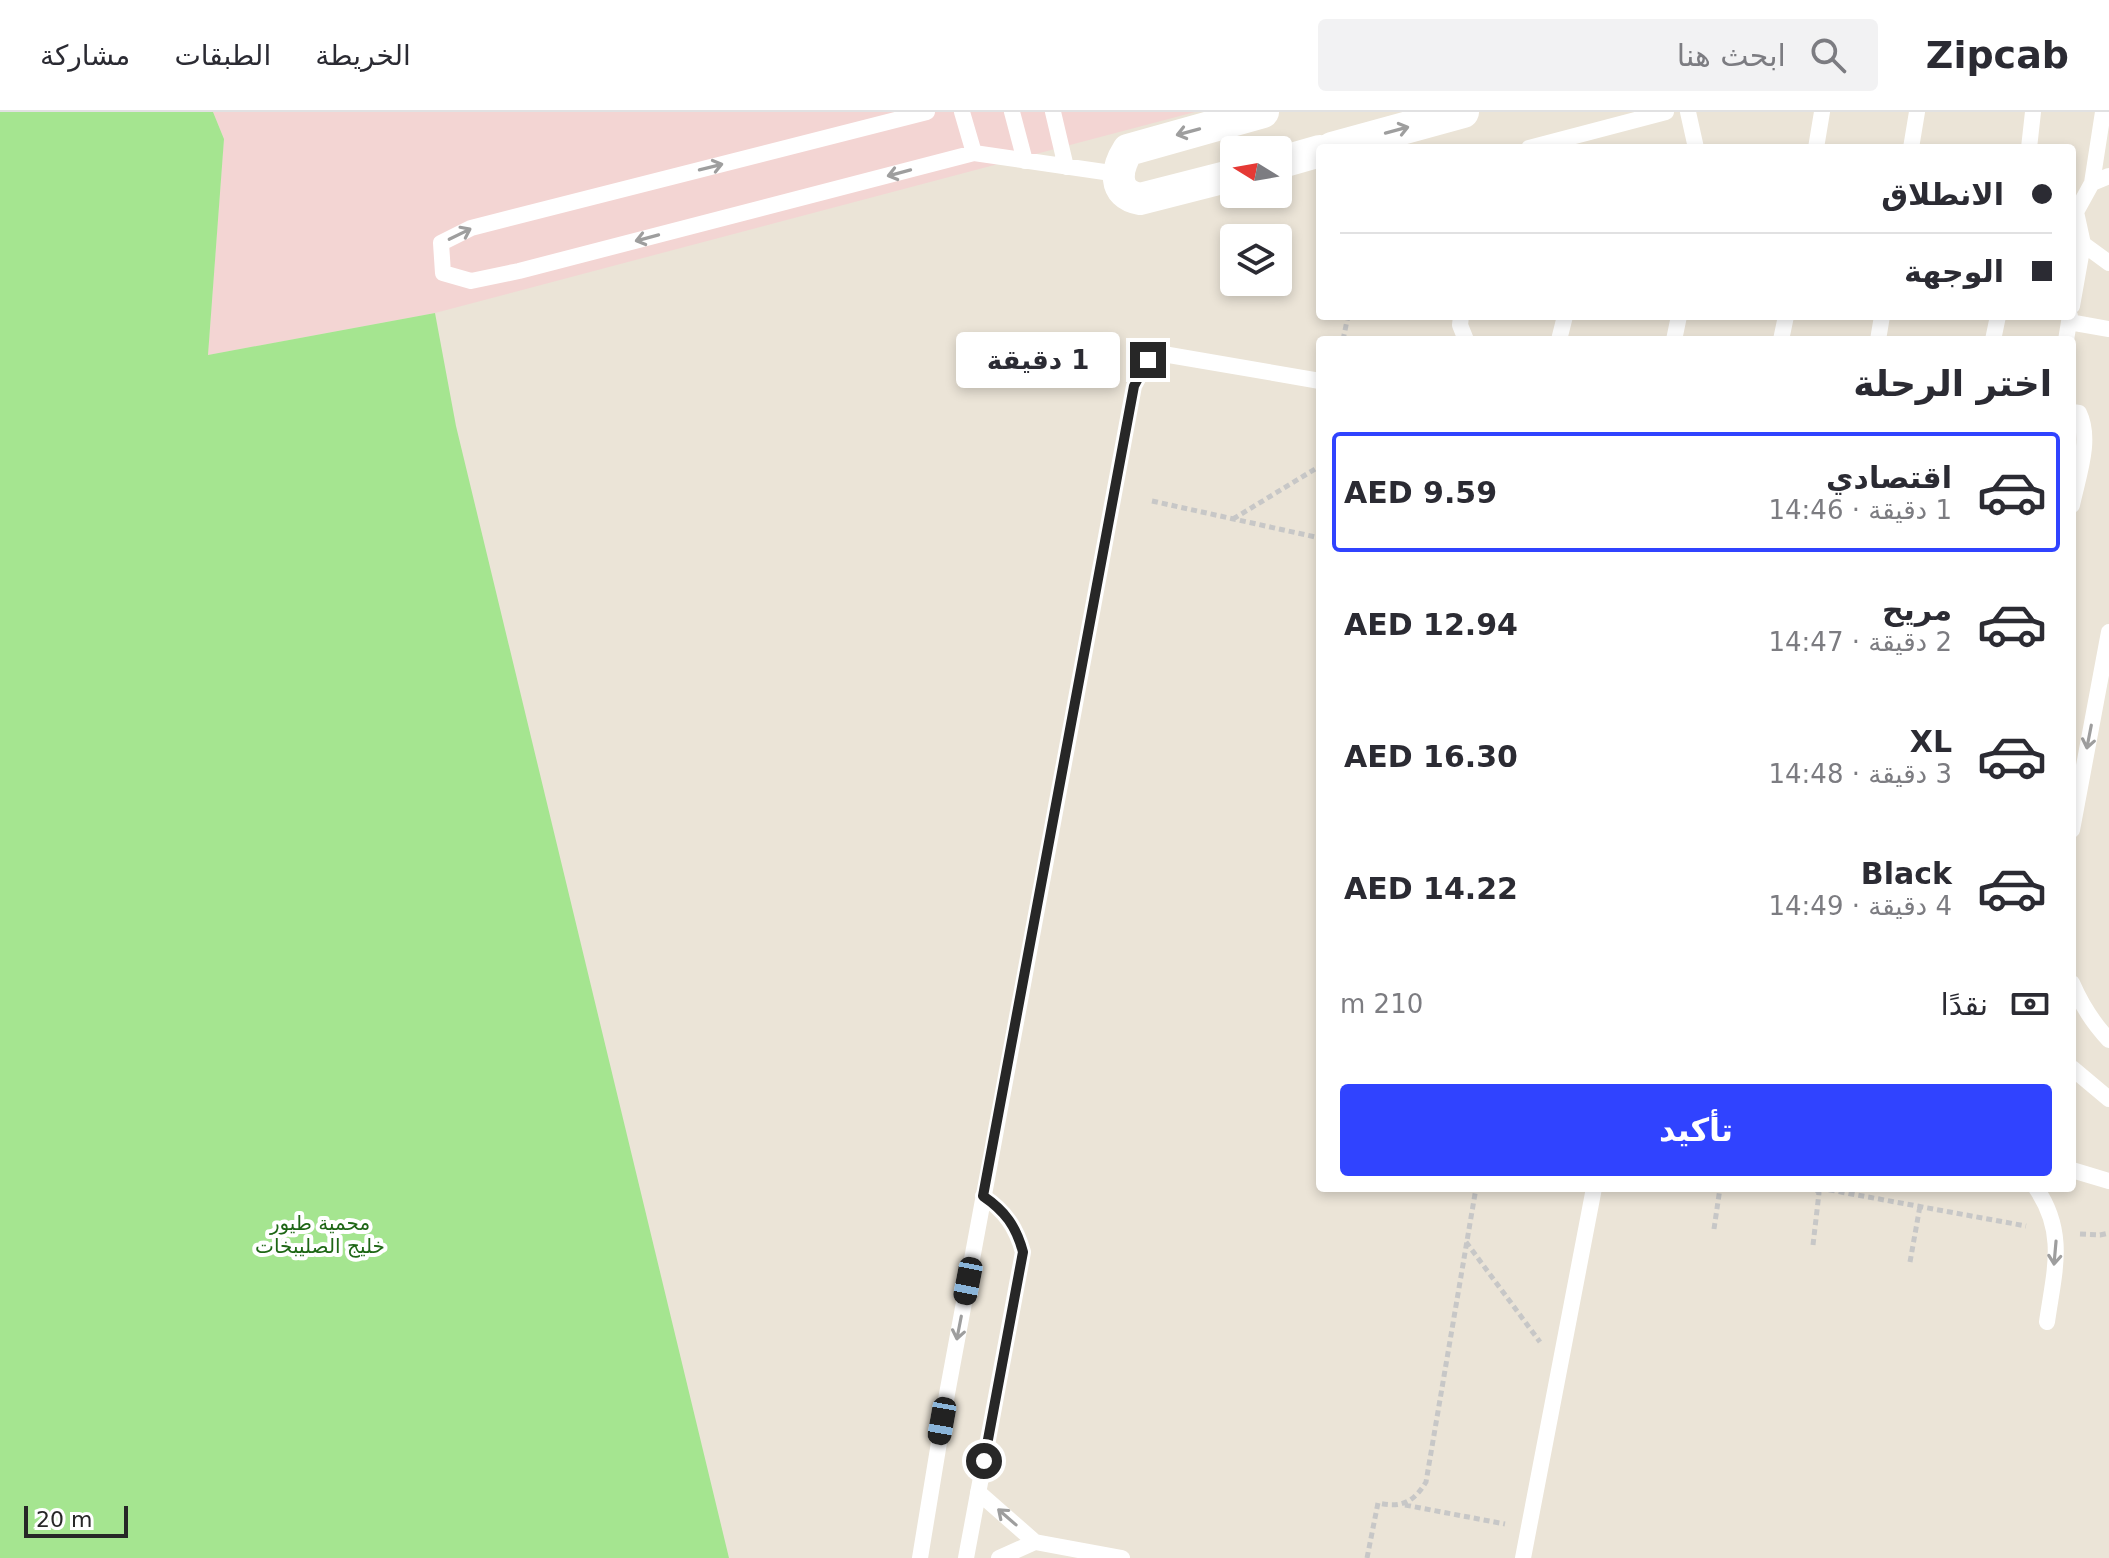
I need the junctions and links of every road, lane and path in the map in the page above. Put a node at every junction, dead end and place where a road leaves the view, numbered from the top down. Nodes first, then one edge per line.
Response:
1 (927, 112) edge
2 (962, 112) edge
3 (1012, 112) edge
4 (1053, 112) edge
5 (1263, 112) edge
6 (1463, 112) edge
7 (1666, 112) edge
8 (1688, 112) edge
9 (1822, 112) edge
10 (1917, 112) edge
11 (2033, 112) edge
12 (2103, 112) edge
13 (1582, 142) edge
14 (1347, 144) edge
15 (1695, 144) edge
16 (1817, 144) edge
17 (1912, 144) edge
18 (2029, 144) edge
19 (1316, 152) edge
20 (974, 153) junction
21 (1292, 159) edge
22 (1025, 161) junction
23 (1066, 167) junction
24 (1118, 174) junction
25 (2109, 176) edge
26 (1220, 179) edge
27 (2092, 183) junction
28 (2083, 244) junction
29 (2109, 263) edge
30 (2076, 282) edge
31 (2076, 317) edge
32 (2109, 329) edge
33 (1316, 380) edge
34 (2076, 413) edge
35 (1316, 468) edge
36 (2076, 485) edge
37 (1152, 501) dead end
38 (1233, 519) junction
39 (1316, 537) edge
40 (2109, 632) edge
41 (2076, 809) edge
42 (2076, 992) edge
43 (2109, 1040) edge
44 (2076, 1071) edge
45 (2109, 1099) edge
46 (2076, 1171) edge
47 (2109, 1181) edge
48 (1475, 1192) edge
49 (1593, 1192) edge
50 (1719, 1192) edge
51 (1819, 1192) edge
52 (1840, 1192) edge
53 (2039, 1192) edge
54 (983, 1196) junction
55 (1920, 1206) junction
56 (1714, 1229) dead end
57 (2055, 1231) junction
58 (2109, 1233) edge
59 (2100, 1235) junction
60 (1466, 1242) junction
61 (2109, 1243) edge
62 (1813, 1245) dead end
63 (1910, 1262) dead end
64 (2047, 1322) dead end
65 (1560, 1369) junction
66 (978, 1492) junction
67 (1404, 1505) junction
68 (1529, 1528) junction
69 (1035, 1542) junction
70 (1103, 1556) edge
71 (920, 1558) edge
72 (966, 1558) edge
73 (999, 1558) edge
74 (1122, 1558) edge
75 (1367, 1558) edge
76 (1523, 1558) edge

20 -> 1 lane
2 - 20 lane
3 - 22 lane
4 - 23 lane
5 -> 24 street
14 -> 6 street
7 - 13 lane
8 - 15 lane
9 - 16 lane
10 - 17 lane
11 - 18 lane
12 - 27 lane
19 - 21 street
20 - 22 lane
22 - 23 lane
23 - 24 lane
24 - 26 street
25 - 27 lane
27 - 28 lane
28 - 29 lane
28 - 30 lane
31 - 32 lane
33 - 54 lane
34 - 36 lane
35 - 38 path
37 - 38 path
38 - 39 path
40 -> 41 lane
42 - 43 lane
44 - 45 lane
46 - 47 lane
48 - 60 path
49 - 65 lane
50 - 56 path
51 - 62 path
52 - 55 path
53 - 57 lane
54 - 66 lane
54 -> 71 lane
55 - 57 path
55 - 63 path
57 - 59 path
57 -> 64 lane
58 - 59 path
59 - 61 path
60 - 65 path
60 - 67 path
65 - 68 lane
69 -> 66 lane
66 - 72 lane
67 - 68 path
67 - 75 path
68 - 76 lane
69 - 70 lane
69 - 73 lane
70 - 74 lane

